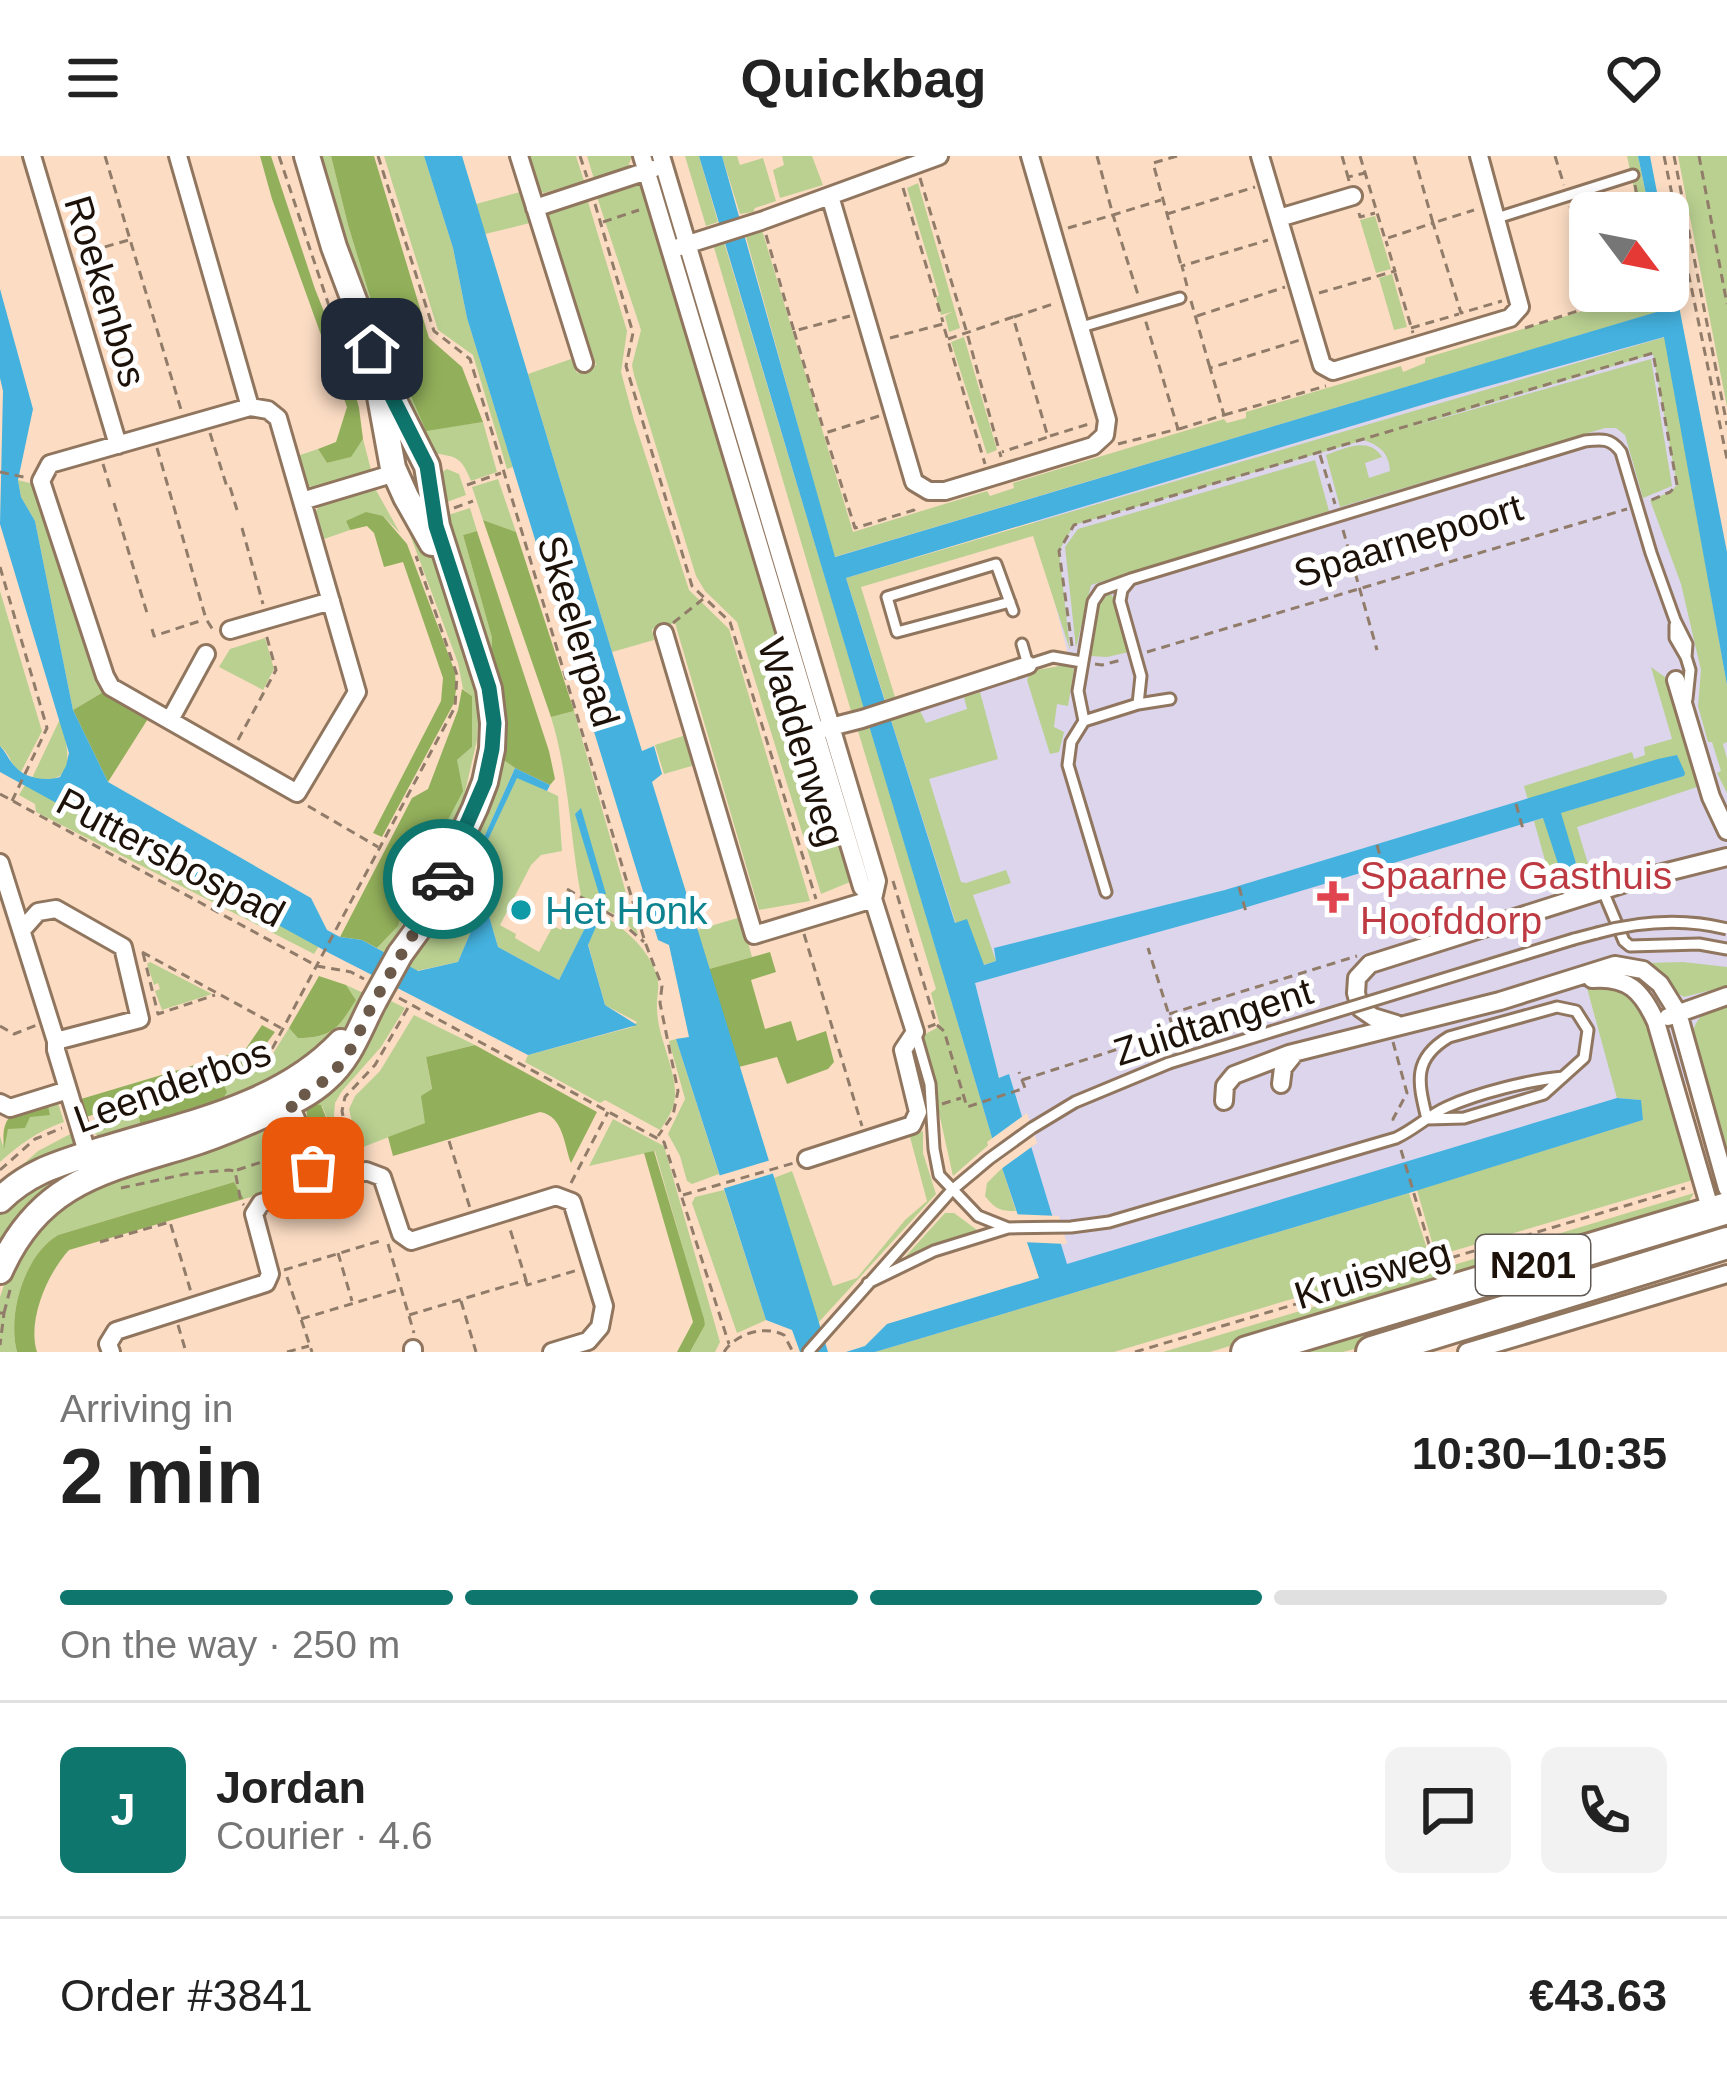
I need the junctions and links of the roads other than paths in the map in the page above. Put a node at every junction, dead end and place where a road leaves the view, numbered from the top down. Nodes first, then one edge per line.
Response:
1 (32, 156) edge
2 (178, 156) edge
3 (297, 156) edge
4 (307, 156) edge
5 (519, 156) edge
6 (939, 156) edge
7 (1030, 156) edge
8 (1260, 156) edge
9 (1479, 156) edge
10 (653, 162) edge
11 (1634, 175) dead end
12 (830, 196) junction
13 (1353, 196) dead end
14 (535, 208) junction
15 (1495, 211) junction
16 (1281, 227) junction
17 (680, 247) junction
18 (1180, 298) dead end
19 (1078, 328) junction
20 (584, 363) dead end
21 (250, 407) junction
22 (108, 448) junction
23 (419, 448) junction
24 (392, 461) junction
25 (431, 488) junction
26 (406, 497) junction
27 (302, 501) junction
28 (1132, 579) junction
29 (331, 602) junction
30 (1011, 607) joint
31 (224, 633) road end
32 (664, 633) road end
33 (1022, 644) dead end
34 (206, 653) dead end
35 (1076, 661) junction
36 (1028, 665) junction
37 (1676, 680) dead end
38 (1170, 699) dead end
39 (1138, 704) junction
40 (1686, 708) junction
41 (170, 720) junction
42 (1084, 721) junction
43 (824, 729) junction
44 (1727, 831) edge
45 (1727, 857) edge
46 (0, 863) edge
47 (1603, 891) junction
48 (1106, 892) dead end
49 (873, 899) junction
50 (1727, 929) edge
51 (22, 930) junction
52 (1727, 950) edge
53 (400, 954) junction
54 (1567, 982) junction
55 (1727, 996) edge
56 (1557, 1006) junction
57 (1678, 1013) junction
58 (1656, 1022) junction
59 (1408, 1024) junction
60 (915, 1032) junction
61 (56, 1041) junction
62 (1295, 1053) junction
63 (1281, 1084) dead end
64 (68, 1090) junction
65 (286, 1094) junction
66 (1224, 1101) dead end
67 (0, 1103) edge
68 (1427, 1119) junction
69 (807, 1159) dead end
70 (90, 1164) junction
71 (315, 1185) junction
72 (952, 1190) junction
73 (0, 1200) edge
74 (1720, 1212) edge
75 (1008, 1228) junction
76 (7, 1273) edge
77 (1727, 1274) edge
78 (868, 1283) junction
79 (111, 1352) edge
80 (552, 1352) edge
81 (808, 1352) edge
82 (1247, 1352) edge
83 (1372, 1352) edge
84 (1467, 1352) edge

1 - 22 street, Roekenbos
2 - 21 street
3 - 24 main road, Leenderbos
4 - 23 main road, Leenderbos
5 - 14 street
6 - 12 street
7 - 19 street
8 - 16 street
9 - 15 street
10 - 14 street, Waddenweg
10 - 17 street, Waddenweg
11 - 15 lane
12 - 17 street
12 - 19 street
13 - 16 street
14 - 20 street
15 - 16 street
17 - 43 street, Waddenweg
18 - 19 lane
21 - 22 street, Roekenbos
21 - 27 street
22 - 41 street, Roekenbos
23 - 24 main road
23 - 25 main road, Leenderbos
24 - 26 main road, Leenderbos
24 - 27 street
25 - 26 main road
25 - 53 main road, Leenderbos
26 - 53 main road, Leenderbos
27 - 29 street
28 - 35 lane
28 - 39 lane
28 - 40 lane
29 - 31 street
29 - 41 street, Roekenbos
30 - 30 lane
32 - 49 street
33 - 36 lane
34 - 41 street
35 - 36 lane
35 - 42 lane
36 - 43 street
37 - 40 street
38 - 39 lane
39 - 42 lane
40 - 44 street
42 - 48 lane
43 - 49 street, Waddenweg
45 - 47 street
46 - 51 street
47 - 52 lane
47 - 59 street
49 - 60 street, Waddenweg
50 - 72 lane, Zuidtangent, bridge
51 - 61 street
51 - 61 street
53 - 65 main road, Leenderbos, bridge
54 - 56 lane
54 - 57 street
54 - 58 street
54 - 59 street
55 - 57 street
56 - 68 lane
56 - 68 lane
57 - 58 street
57 - 74 street
58 - 74 street
59 - 62 street
60 - 69 street, Waddenweg
60 - 72 lane
61 - 64 street
62 - 63 street
62 - 66 street
64 - 67 street
64 - 70 street
65 - 70 main road, Leenderbos
65 - 71 street
68 - 75 lane
70 - 73 main road, Leenderbos
70 - 76 main road, Leenderbos
71 - 79 street
71 - 80 street
72 - 75 lane
72 - 78 lane, Zuidtangent
74 - 82 highway, Kruisweg / N201
74 - 83 highway, Kruisweg / N201
75 - 78 lane
77 - 84 street
78 - 81 lane, Zuidtangent

